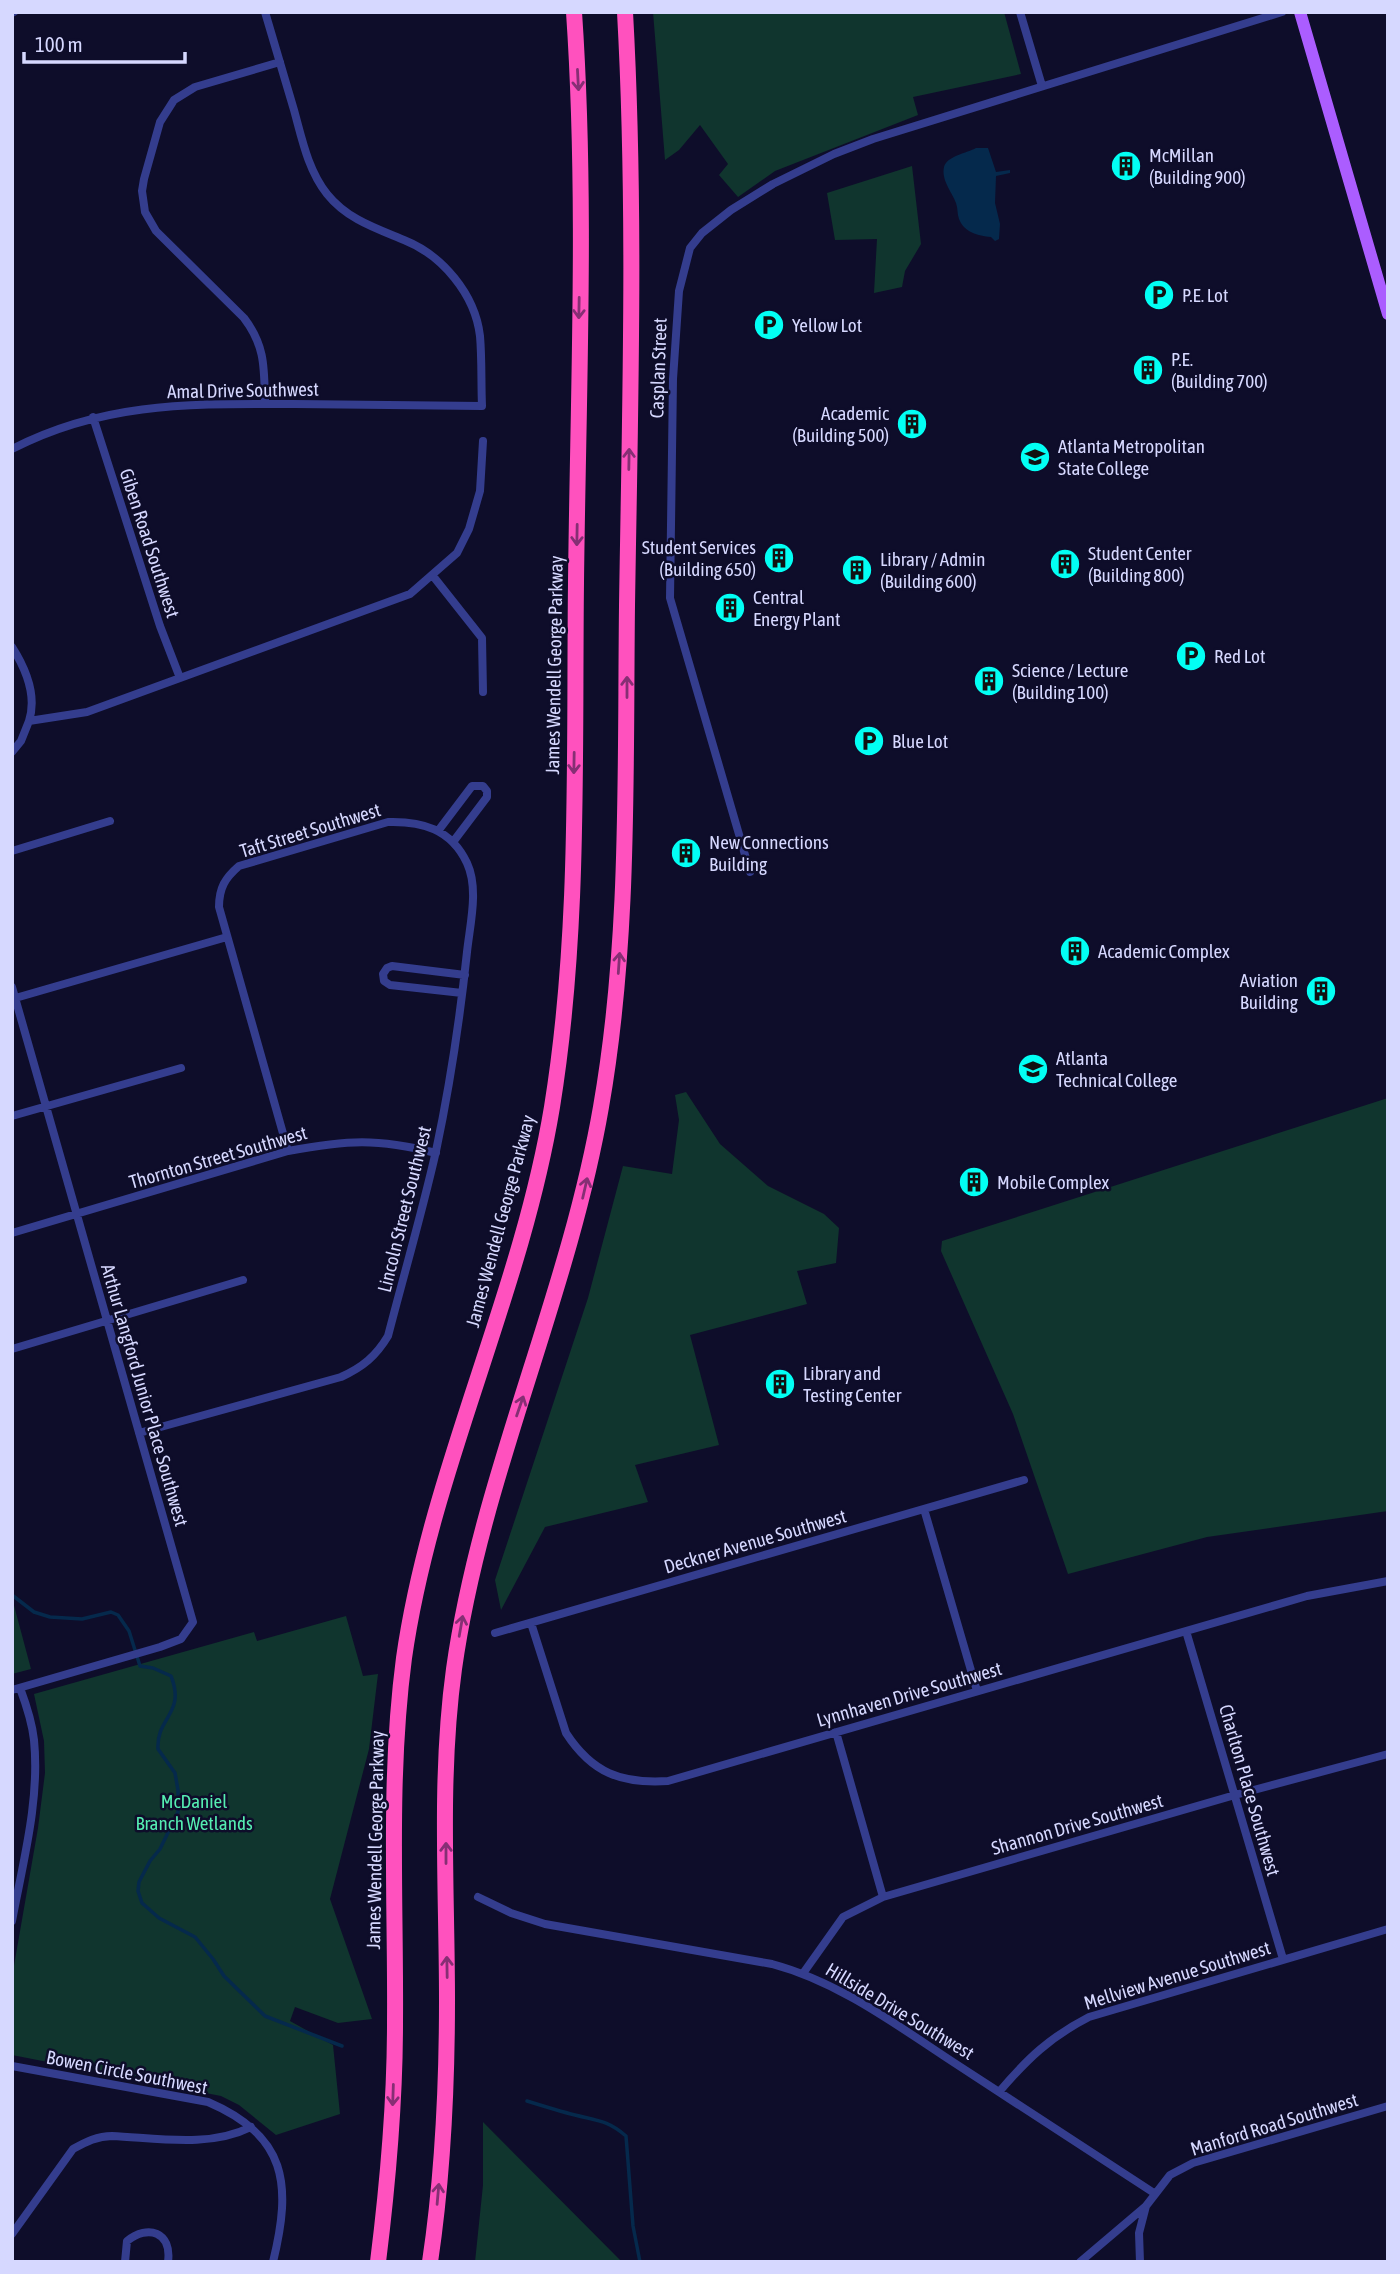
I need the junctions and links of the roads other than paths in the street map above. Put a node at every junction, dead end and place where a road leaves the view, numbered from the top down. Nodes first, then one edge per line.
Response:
1 (265, 12) edge
2 (574, 12) edge
3 (625, 12) edge
4 (1020, 12) edge
5 (1282, 12) edge
6 (1300, 12) edge
7 (280, 62) junction
8 (1042, 86) junction
9 (1388, 314) edge
10 (265, 404) junction
11 (93, 418) junction
12 (483, 441) dead end
13 (12, 449) edge
14 (433, 576) junction
15 (12, 648) edge
16 (180, 678) junction
17 (483, 692) dead end
18 (29, 721) junction
19 (12, 752) edge
20 (110, 821) dead end
21 (438, 831) junction
22 (453, 842) junction
23 (12, 851) edge
24 (750, 872) dead end
25 (227, 937) junction
26 (465, 975) junction
27 (12, 986) edge
28 (462, 993) junction
29 (14, 999) edge
30 (181, 1068) dead end
31 (46, 1106) junction
32 (12, 1116) edge
33 (288, 1151) junction
34 (436, 1153) junction
35 (77, 1214) junction
36 (12, 1233) edge
37 (243, 1280) dead end
38 (108, 1322) junction
39 (12, 1349) edge
40 (139, 1433) junction
41 (1024, 1480) dead end
42 (924, 1509) junction
43 (1388, 1581) edge
44 (531, 1623) junction
45 (1186, 1631) junction
46 (495, 1633) dead end
47 (16, 1689) edge
48 (977, 1691) junction
49 (836, 1732) junction
50 (1388, 1754) edge
51 (1235, 1795) junction
52 (478, 1897) dead end
53 (883, 1897) junction
54 (12, 1921) edge
55 (1388, 1929) edge
56 (1283, 1959) junction
57 (804, 1972) junction
58 (12, 2066) edge
59 (999, 2092) junction
60 (1388, 2106) edge
61 (251, 2127) junction
62 (1154, 2193) junction
63 (1146, 2206) junction
64 (12, 2234) edge
65 (125, 2262) edge
66 (167, 2262) edge
67 (273, 2262) edge
68 (378, 2262) edge
69 (430, 2262) edge
70 (1080, 2262) edge
71 (1140, 2262) edge

1 - 7 street
2 -> 68 highway, James Wendell George Parkway
69 -> 3 highway
4 - 8 street
5 - 8 street, Casplan Street
6 - 9 main road
7 - 10 street
7 - 10 street, Amal Drive Southwest
8 - 24 street, Casplan Street
10 - 11 street, Amal Drive Southwest
11 - 13 street, Amal Drive Southwest
11 - 16 street, Giben Road Southwest
12 - 14 street
14 - 16 street
14 - 17 street
15 - 18 street
16 - 18 street
18 - 19 street
20 - 23 street
21 - 22 street, Lincoln Street Southwest
21 - 22 street
21 - 25 street, Taft Street Southwest
22 - 26 street, Lincoln Street Southwest
25 - 29 street
25 - 33 street, Taft Street Southwest
26 - 28 street, Lincoln Street Southwest
26 - 28 street
27 - 29 street, Arthur Langford Junior Place Southwest
28 - 34 street, Lincoln Street Southwest
29 - 31 street, Arthur Langford Junior Place Southwest
30 - 31 street
31 - 32 street
31 - 35 street, Arthur Langford Junior Place Southwest
33 - 34 street, Thornton Street Southwest
33 - 35 street, Thornton Street Southwest
34 - 40 street, Lincoln Street Southwest
35 - 36 street, Thornton Street Southwest
35 - 38 street, Arthur Langford Junior Place Southwest
37 - 38 street
38 - 39 street
38 - 40 street, Arthur Langford Junior Place Southwest
40 - 47 street, Arthur Langford Junior Place Southwest
41 - 42 street, Deckner Avenue Southwest
42 - 44 street, Deckner Avenue Southwest
42 - 48 street
43 - 45 street, Lynnhaven Drive Southwest
44 - 46 street, Deckner Avenue Southwest
44 - 49 street, Lynnhaven Drive Southwest
45 - 48 street, Lynnhaven Drive Southwest
45 - 51 street, Charlton Place Southwest
47 - 54 street
48 - 49 street, Lynnhaven Drive Southwest
49 - 53 street
50 - 51 street, Shannon Drive Southwest
51 - 53 street, Shannon Drive Southwest
51 - 56 street, Charlton Place Southwest
52 - 57 street, Hillside Drive Southwest
53 - 57 street, Shannon Drive Southwest
55 - 56 street, Mellview Avenue Southwest
56 - 59 street, Mellview Avenue Southwest
57 - 59 street, Hillside Drive Southwest
58 - 61 street, Bowen Circle Southwest
59 - 62 street, Hillside Drive Southwest
60 - 62 street, Manford Road Southwest
61 - 64 street
61 - 67 street, Bowen Circle Southwest
62 - 63 street, Manford Road Southwest
63 - 70 street, Manford Road Southwest
63 - 71 street
65 - 66 street

